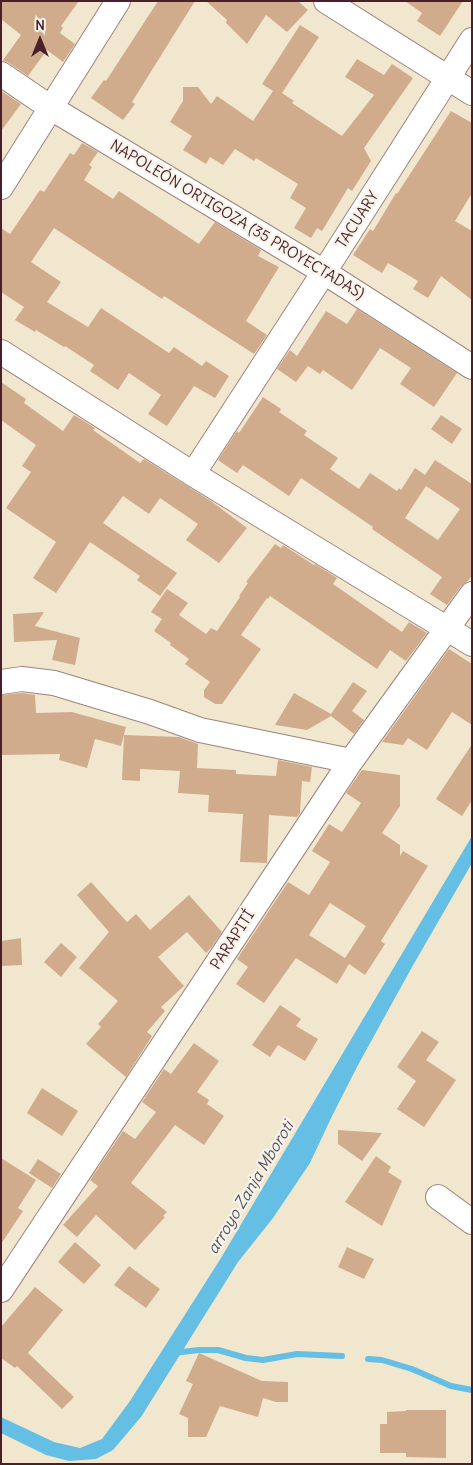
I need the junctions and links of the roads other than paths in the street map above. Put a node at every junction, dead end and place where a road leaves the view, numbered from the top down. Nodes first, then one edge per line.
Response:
1 (118, 1) edge
2 (326, 1) edge
3 (472, 40) edge
4 (1, 74) edge
5 (449, 78) junction
6 (472, 93) edge
7 (51, 108) junction
8 (1, 187) edge
9 (324, 272) junction
10 (1, 352) edge
11 (472, 367) edge
12 (193, 474) junction
13 (472, 594) edge
14 (446, 628) junction
15 (472, 644) edge
16 (1, 682) edge
17 (351, 761) junction
18 (438, 1197) dead end
19 (472, 1222) edge
20 (1, 1290) edge

1 - 7 street
2 - 5 street
3 - 5 street, TACUARY
4 - 7 street, NAPOLEÓN ORTIGOZA (35 PROYECTADAS)
5 - 6 street
5 - 9 street, TACUARY
7 - 8 street
7 - 9 street, NAPOLEÓN ORTIGOZA (35 PROYECTADAS)
9 - 11 street, NAPOLEÓN ORTIGOZA (35 PROYECTADAS)
9 - 12 street, TACUARY
10 - 12 street
12 - 14 street
13 - 14 street, PARAPITÍ
14 - 15 street
14 - 17 street, PARAPITÍ
16 - 17 street
17 - 20 street, PARAPITÍ
18 - 19 street

